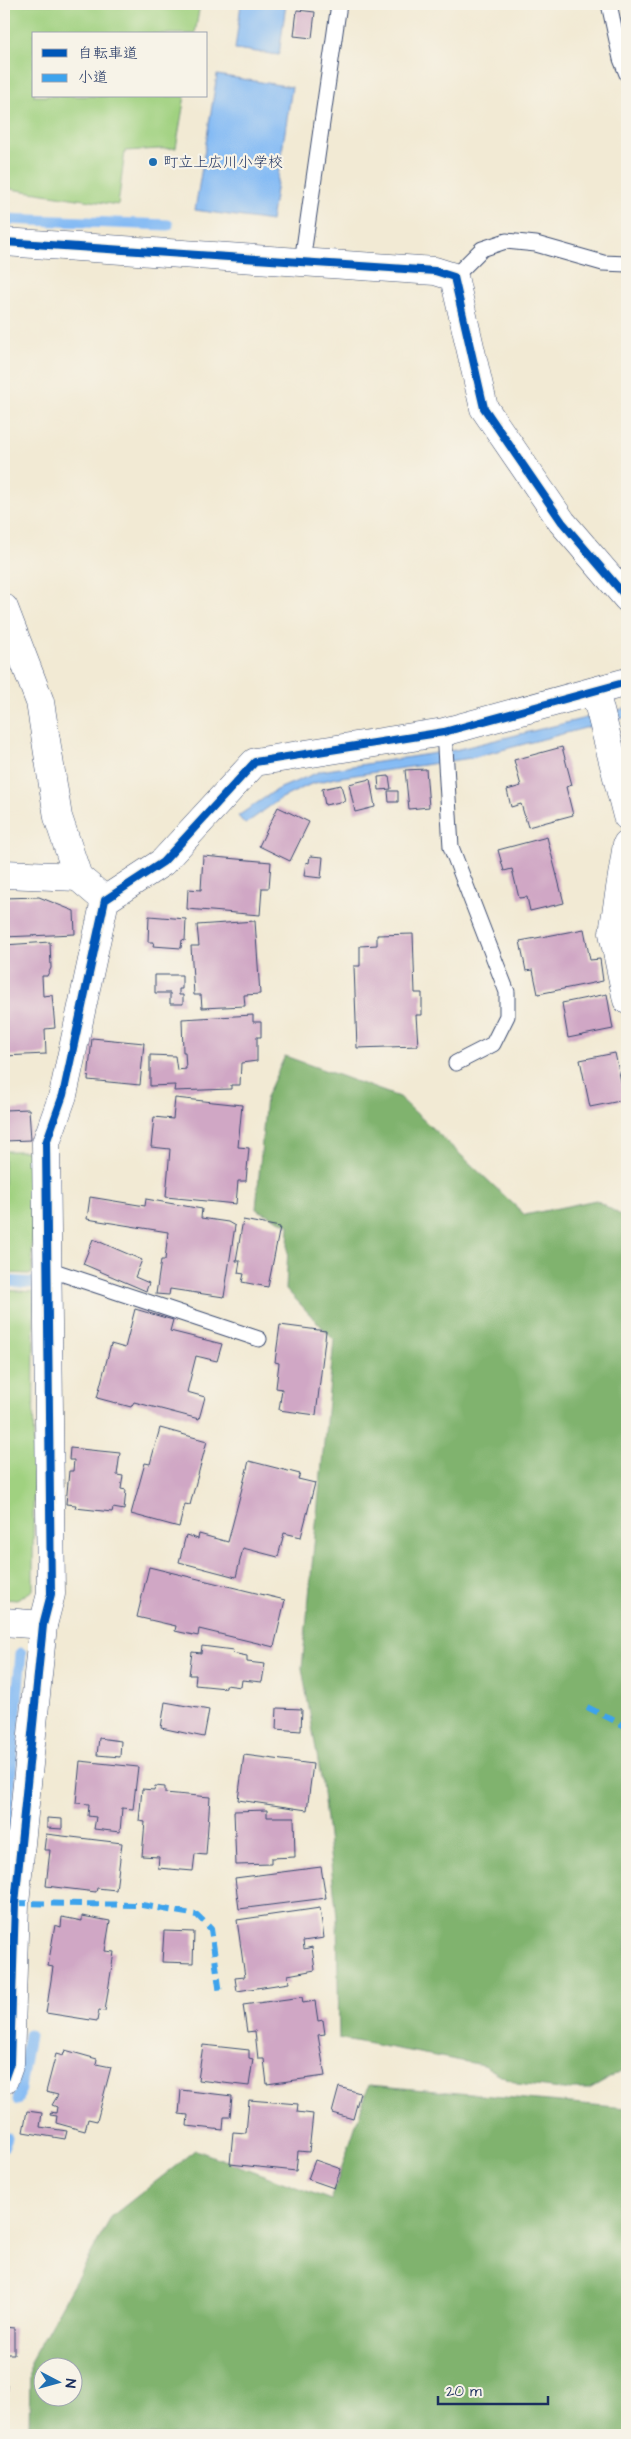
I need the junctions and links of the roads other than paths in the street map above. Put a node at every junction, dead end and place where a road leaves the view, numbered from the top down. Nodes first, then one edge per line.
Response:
1 (339, 4) edge
2 (609, 4) edge
3 (627, 74) edge
4 (4, 242) edge
5 (302, 262) junction
6 (627, 264) edge
7 (454, 277) junction
8 (627, 598) edge
9 (4, 608) edge
10 (627, 682) edge
11 (600, 709) junction
12 (444, 740) junction
13 (627, 816) edge
14 (627, 844) edge
15 (4, 874) edge
16 (78, 877) junction
17 (105, 900) junction
18 (627, 1000) edge
19 (456, 1063) dead end
20 (48, 1269) junction
21 (259, 1339) dead end
22 (4, 1622) edge
23 (43, 1625) junction
24 (4, 2080) edge

1 - 5 lane
2 - 3 lane
4 - 5 street
5 - 7 street
6 - 7 lane
7 - 8 street
9 - 16 street
10 - 11 street
11 - 12 street
11 - 13 street
12 - 17 street
12 - 19 lane
14 - 18 street
15 - 16 street
16 - 17 street
17 - 20 street
20 - 21 lane
20 - 23 street
22 - 23 street
23 - 24 street

